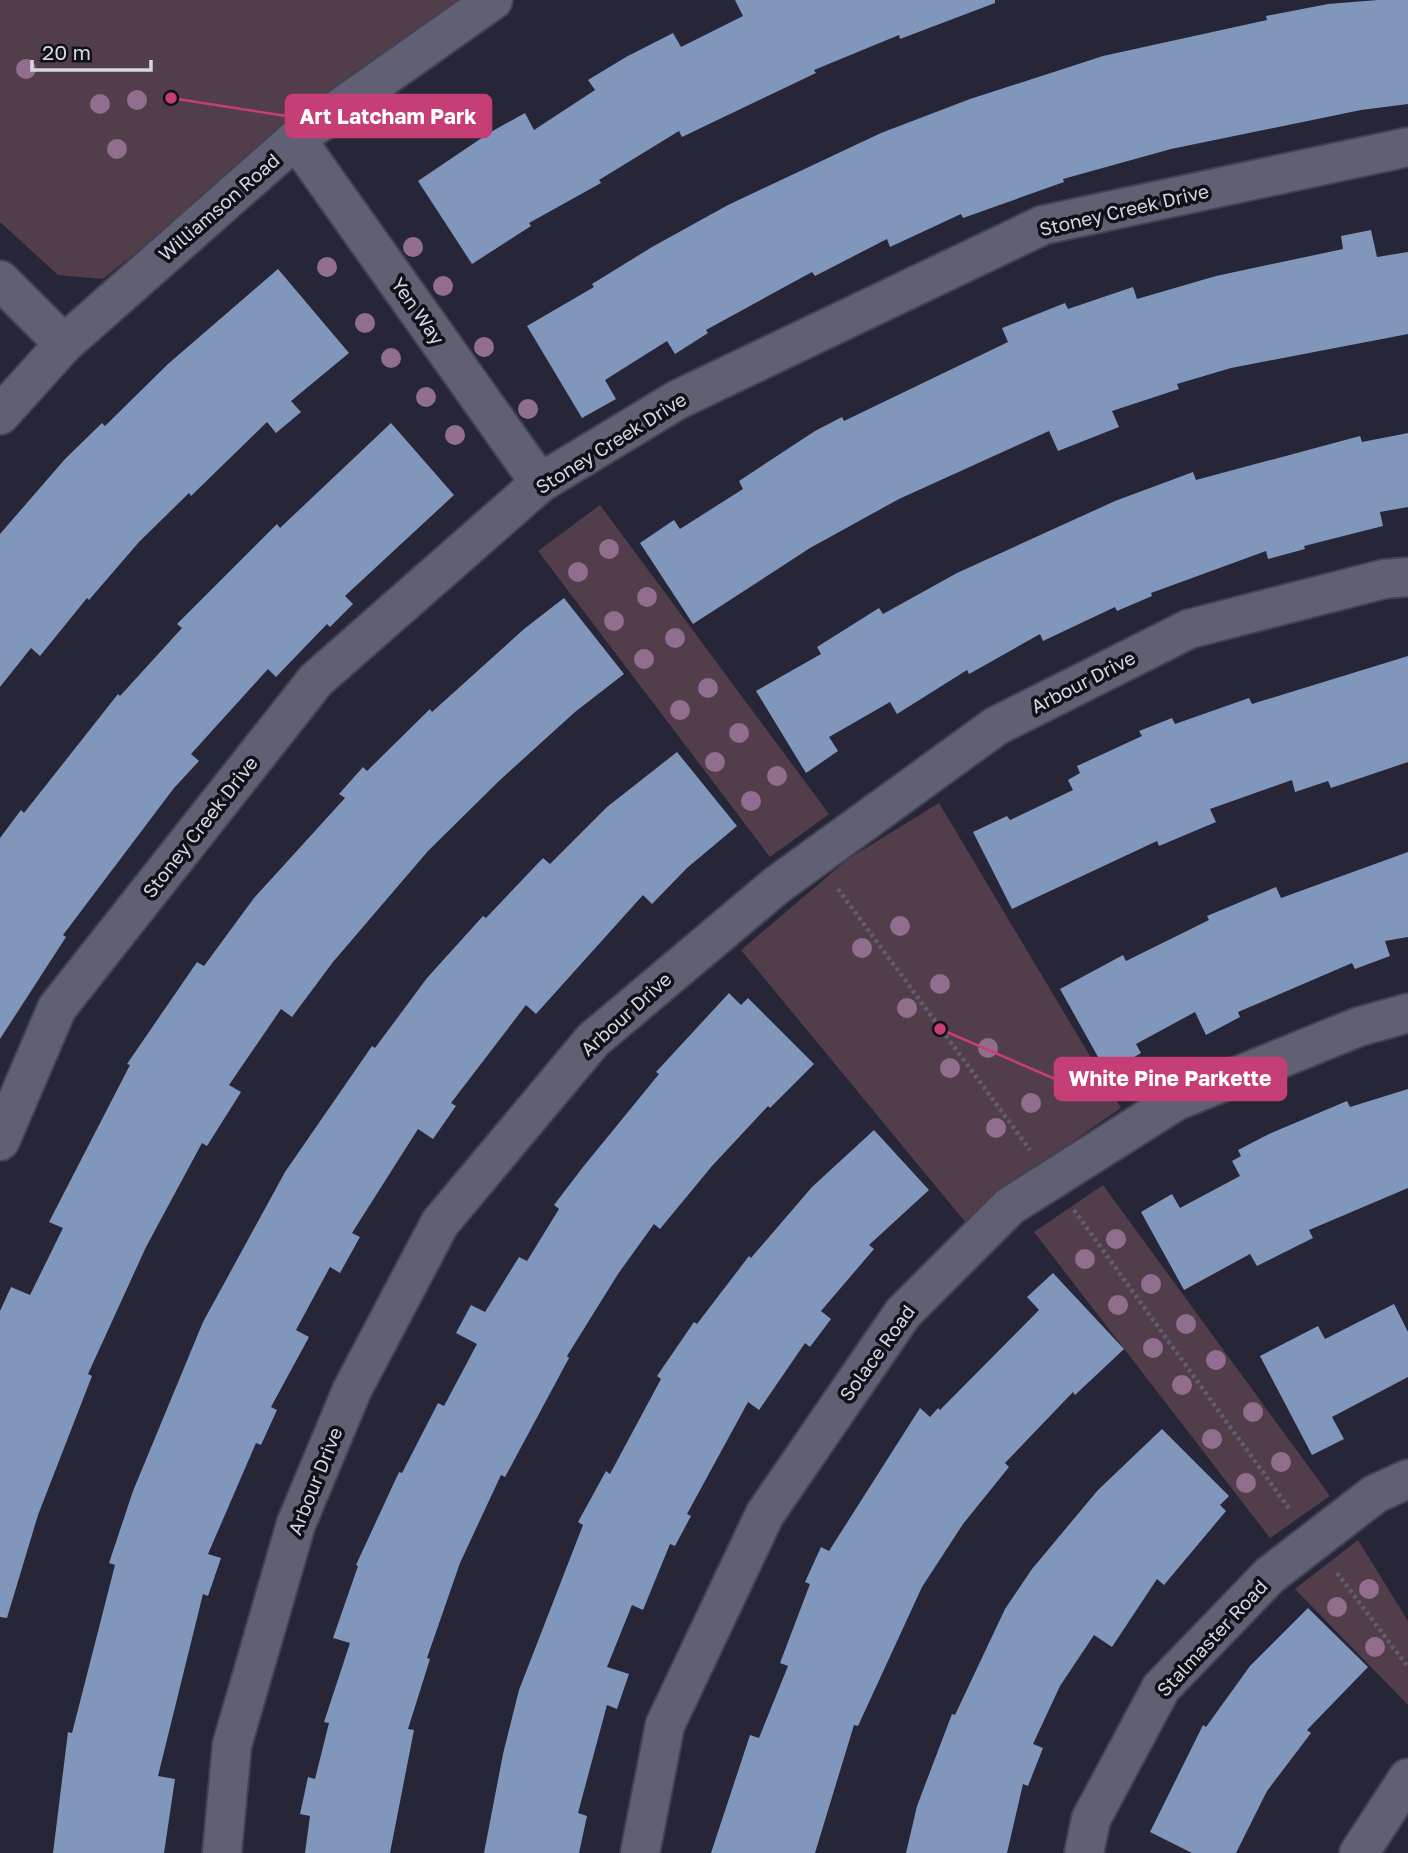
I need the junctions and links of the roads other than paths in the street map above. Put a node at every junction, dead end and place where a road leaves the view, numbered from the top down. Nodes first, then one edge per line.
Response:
1 (493, 0) edge
2 (296, 139) junction
3 (1408, 147) edge
4 (0, 280) edge
5 (64, 344) junction
6 (0, 415) edge
7 (540, 483) junction
8 (1408, 577) edge
9 (1408, 1013) edge
10 (0, 1141) edge
11 (1408, 1479) edge
12 (1408, 1779) edge
13 (222, 1853) edge
14 (640, 1853) edge
15 (1084, 1853) edge
16 (1359, 1853) edge

1 - 2 street, Williamson Road
2 - 5 street, Williamson Road
2 - 7 street, Yen Way
3 - 7 street, Stoney Creek Drive
4 - 5 street
5 - 6 street, Williamson Road
7 - 10 street, Stoney Creek Drive
8 - 13 street, Arbour Drive
9 - 14 street, Solace Road
11 - 15 street, Stalmaster Road
12 - 16 street

